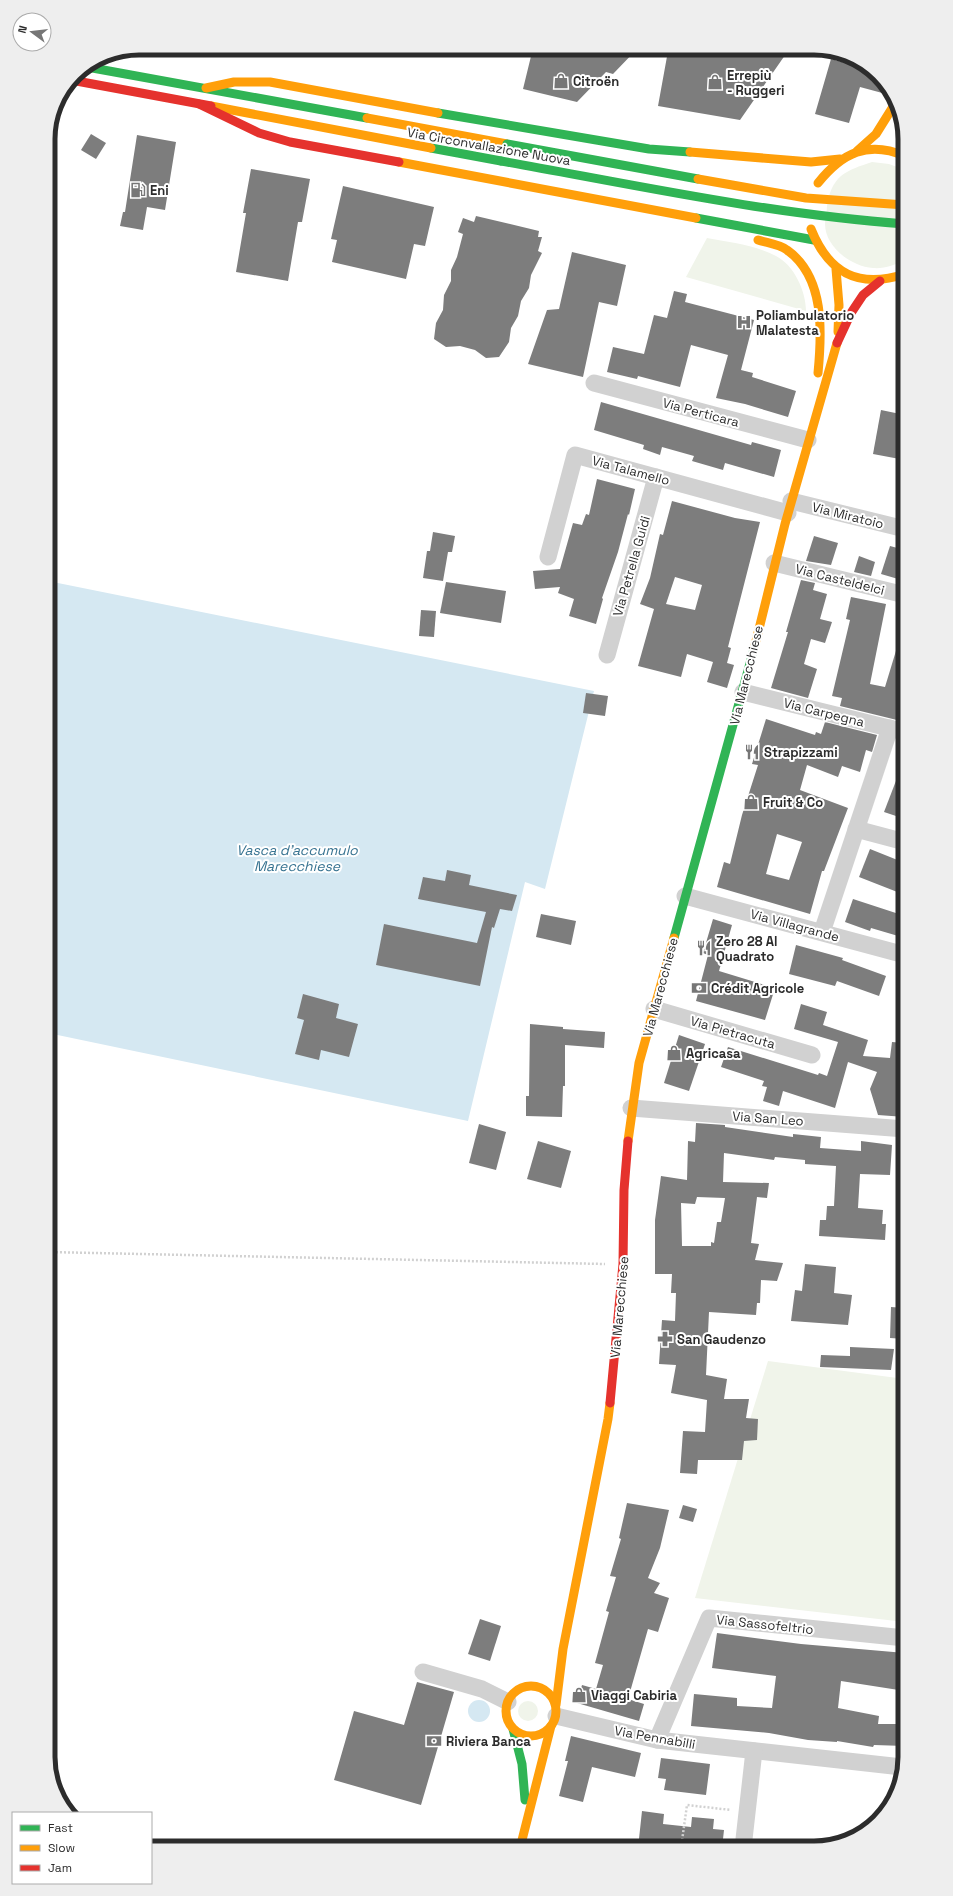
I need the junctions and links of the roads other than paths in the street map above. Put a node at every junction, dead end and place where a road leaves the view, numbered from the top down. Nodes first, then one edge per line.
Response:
1 (93, 68) edge
2 (79, 81) edge
3 (206, 88) junction
4 (199, 104) junction
5 (892, 108) edge
6 (857, 151) junction
7 (898, 154) edge
8 (840, 159) junction
9 (818, 183) dead end
10 (610, 201) junction
11 (898, 204) edge
12 (898, 223) edge
13 (811, 229) dead end
14 (814, 240) junction
15 (836, 268) junction
16 (898, 277) edge
17 (880, 281) junction
18 (838, 340) junction
19 (594, 383) dead end
20 (814, 419) junction
21 (808, 440) junction
22 (656, 477) junction
23 (789, 507) junction
24 (898, 528) edge
25 (548, 557) dead end
26 (774, 563) junction
27 (898, 593) edge
28 (607, 655) dead end
29 (743, 692) junction
30 (897, 730) edge
31 (856, 829) junction
32 (898, 840) edge
33 (685, 896) junction
34 (822, 932) junction
35 (898, 953) edge
36 (654, 1008) junction
37 (812, 1055) dead end
38 (631, 1108) junction
39 (898, 1128) edge
40 (898, 1637) edge
41 (563, 1649) junction
42 (551, 1667) dead end
43 (423, 1672) dead end
44 (541, 1678) dead end
45 (530, 1686) junction
46 (508, 1702) junction
47 (554, 1716) junction
48 (513, 1729) junction
49 (657, 1740) junction
50 (754, 1751) junction
51 (897, 1766) edge
52 (525, 1825) junction
53 (522, 1841) edge
54 (744, 1841) edge

1 - 3 main road, Via Circonvallazione Nuova
2 - 4 main road, Via Circonvallazione Nuova
3 - 8 main road
3 - 11 main road, Via Circonvallazione Nuova, bridge
4 - 10 main road
4 - 12 main road, Via Circonvallazione Nuova, bridge
5 - 6 main road
6 - 7 main road
6 - 8 main road
8 - 9 main road
10 - 14 main road
10 - 20 main road
13 - 14 main road
14 - 15 main road
15 - 17 main road
15 - 18 main road, Via Marecchiese
16 - 17 main road
17 - 18 main road, Via Marecchiese
18 - 20 main road, Via Marecchiese
19 - 21 street, Via Perticara
20 - 21 main road, Via Marecchiese
21 - 23 main road, Via Marecchiese
22 - 23 street, Via Talamello
22 - 25 street, Via Talamello
22 - 28 street, Via Petrella Guidi
23 - 24 street, Via Miratoio
23 - 26 main road, Via Marecchiese
26 - 27 street, Via Casteldelci
26 - 29 main road, Via Marecchiese
29 - 30 street, Via Carpegna
29 - 33 main road, Via Marecchiese
30 - 31 street
31 - 32 street
31 - 34 street
33 - 34 street, Via Villagrande
33 - 36 main road, Via Marecchiese
34 - 35 street, Via Villagrande
36 - 37 street, Via Pietracuta
36 - 38 main road, Via Marecchiese
38 - 39 street, Via San Leo
38 - 41 main road, Via Marecchiese
40 - 49 street, Via Sassofeltrio
41 - 42 main road, Via Marecchiese
41 - 47 main road, Via Marecchiese
43 - 46 street
44 - 45 main road
45 - 46 main road
45 - 47 main road
46 - 48 main road, Via Marecchiese
47 - 48 main road
47 - 49 street, Via Pennabilli
47 - 52 main road, Via Marecchiese
48 - 52 main road, Via Marecchiese
49 - 50 street, Via Pennabilli
50 - 51 street, Via Pennabilli
50 - 54 street
52 - 53 main road, Via Marecchiese

